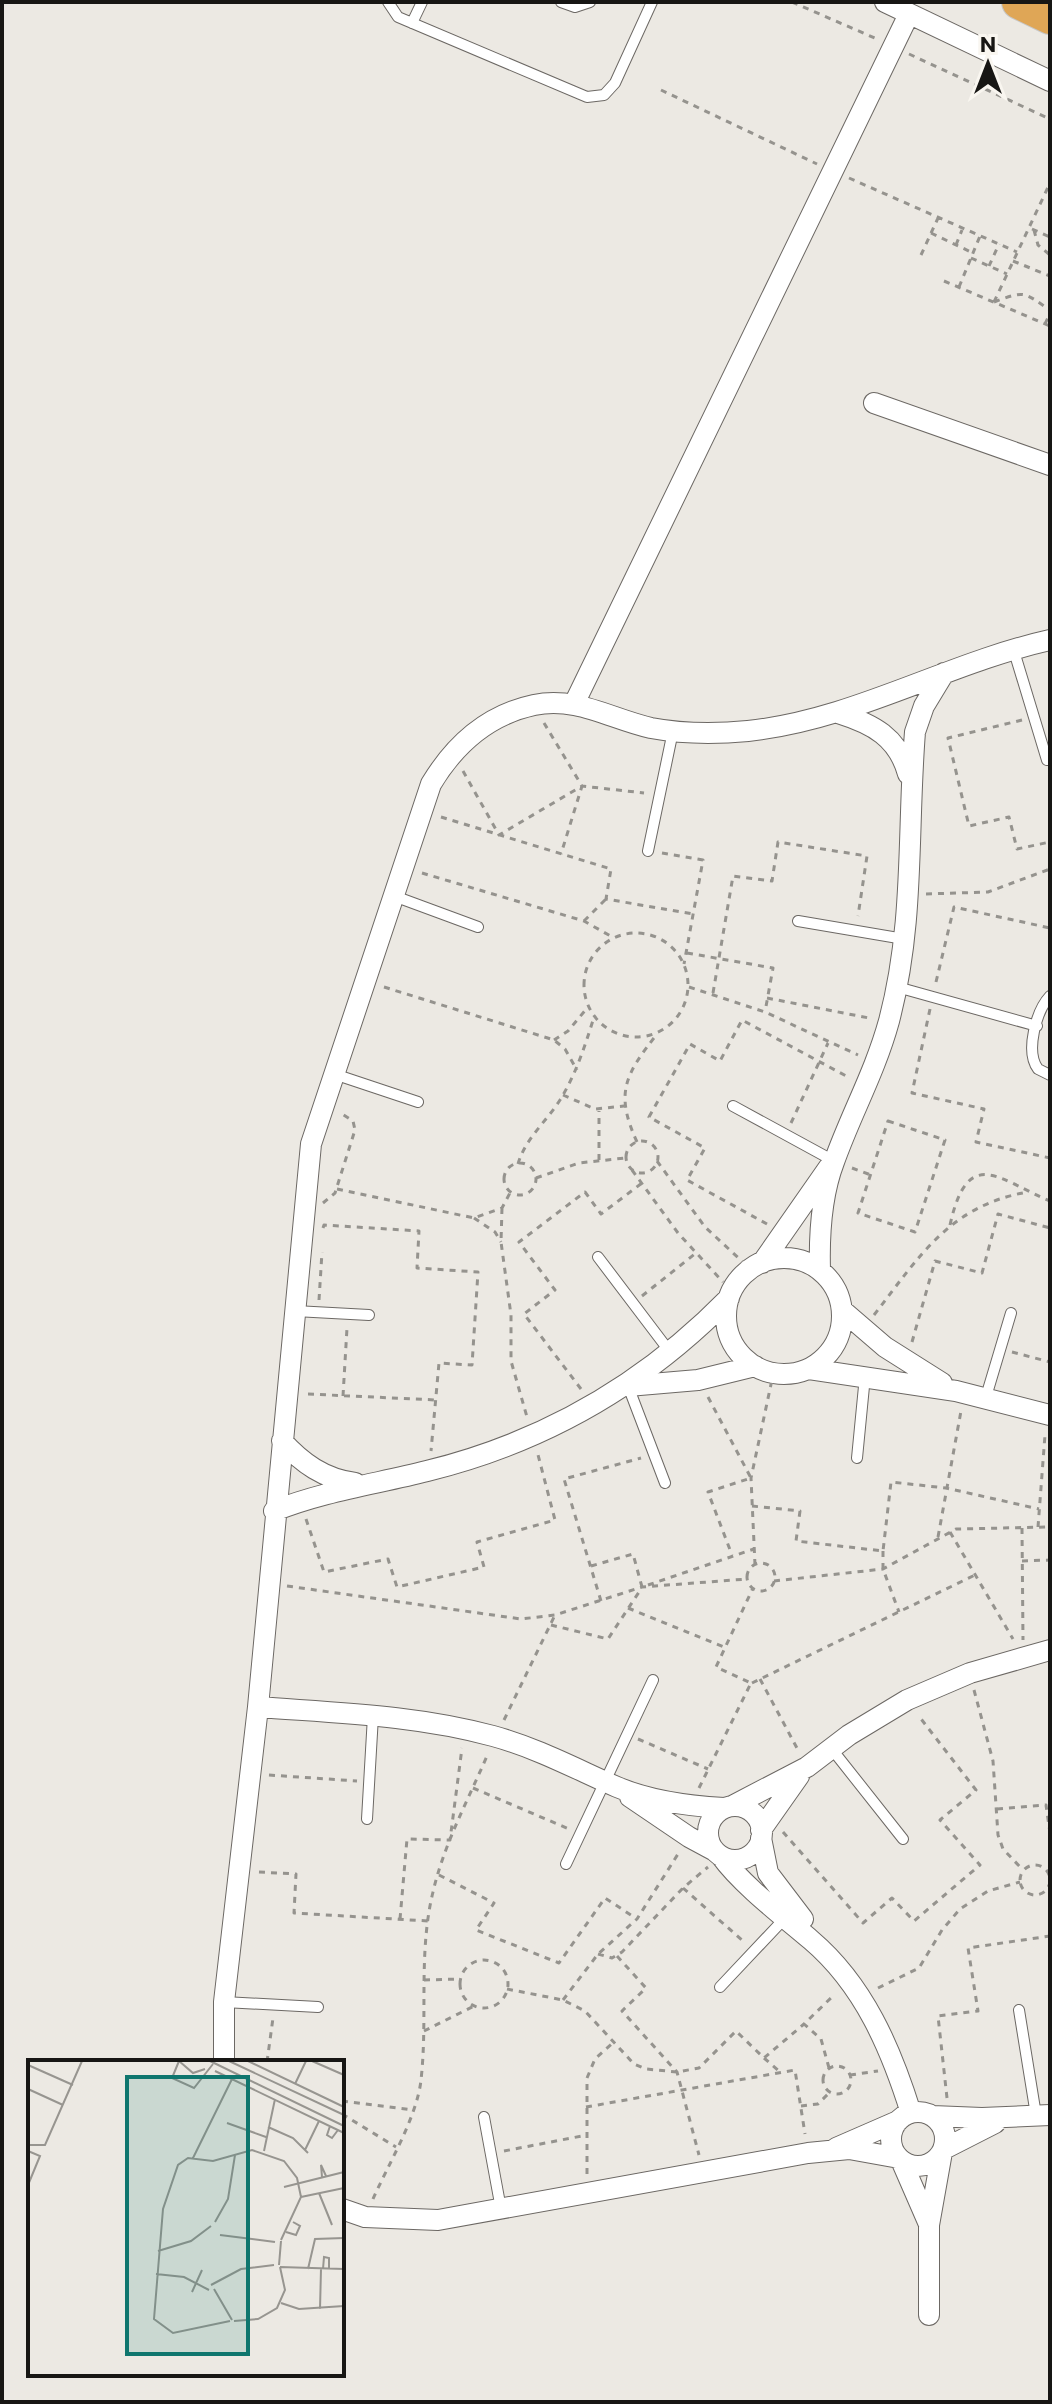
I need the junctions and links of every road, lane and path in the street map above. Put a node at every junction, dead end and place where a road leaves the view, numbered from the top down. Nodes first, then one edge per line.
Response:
1 (388, 2) edge
2 (422, 2) edge
3 (561, 2) edge
4 (590, 2) edge
5 (652, 2) edge
6 (792, 2) edge
7 (885, 2) edge
8 (1019, 2) edge
9 (909, 14) junction
10 (1050, 17) edge
11 (412, 23) junction
12 (894, 47) junction
13 (1050, 81) edge
14 (1050, 119) edge
15 (1050, 183) edge
16 (938, 218) dead end
17 (963, 228) dead end
18 (1031, 229) junction
19 (931, 233) junction
20 (980, 236) dead end
21 (1050, 237) edge
22 (999, 244) dead end
23 (956, 245) junction
24 (921, 255) dead end
25 (1050, 255) edge
26 (972, 256) junction
27 (1013, 261) junction
28 (989, 266) junction
29 (1007, 274) junction
30 (1050, 276) edge
31 (944, 281) dead end
32 (959, 287) junction
33 (994, 302) junction
34 (1050, 312) edge
35 (1048, 325) edge
36 (874, 403) dead end
37 (1050, 465) edge
38 (1050, 640) edge
39 (1013, 648) junction
40 (944, 673) junction
41 (574, 704) junction
42 (533, 705) junction
43 (838, 713) junction
44 (1034, 717) junction
45 (673, 731) junction
46 (452, 753) junction
47 (1047, 760) dead end
48 (582, 786) junction
49 (660, 795) junction
50 (914, 797) junction
51 (422, 811) junction
52 (499, 835) junction
53 (1050, 842) edge
54 (648, 851) joint
55 (561, 854) junction
56 (403, 867) junction
57 (1050, 869) edge
58 (910, 894) junction
59 (394, 896) junction
60 (606, 899) junction
61 (693, 914) junction
62 (584, 921) junction
63 (798, 921) dead end
64 (478, 927) dead end
65 (1050, 928) edge
66 (855, 931) junction
67 (614, 938) junction
68 (904, 939) junction
69 (687, 953) junction
70 (719, 958) junction
71 (684, 964) junction
72 (364, 981) junction
73 (689, 987) junction
74 (897, 987) junction
75 (713, 993) junction
76 (1050, 996) edge
77 (933, 997) junction
78 (767, 998) junction
79 (588, 1007) junction
80 (765, 1012) junction
81 (594, 1017) junction
82 (889, 1021) junction
83 (1037, 1026) junction
84 (658, 1033) junction
85 (554, 1040) junction
86 (828, 1043) junction
87 (876, 1063) junction
88 (577, 1070) junction
89 (332, 1074) junction
90 (1050, 1075) edge
91 (563, 1095) junction
92 (323, 1100) junction
93 (418, 1102) dead end
94 (624, 1106) junction
95 (733, 1106) dead end
96 (599, 1110) junction
97 (786, 1134) junction
98 (637, 1142) junction
99 (626, 1158) junction
100 (1050, 1158) edge
101 (599, 1160) junction
102 (657, 1161) junction
103 (834, 1161) junction
104 (518, 1164) junction
105 (632, 1170) junction
106 (871, 1175) joint
107 (536, 1178) junction
108 (642, 1183) junction
109 (337, 1189) junction
110 (511, 1191) junction
111 (1028, 1192) junction
112 (1050, 1201) edge
113 (304, 1204) junction
114 (502, 1208) junction
115 (474, 1218) junction
116 (950, 1225) junction
117 (1050, 1228) edge
118 (696, 1253) junction
119 (598, 1257) dead end
120 (756, 1266) junction
121 (820, 1270) junction
122 (731, 1294) junction
123 (632, 1304) junction
124 (842, 1310) junction
125 (295, 1311) junction
126 (318, 1312) junction
127 (1011, 1313) dead end
128 (348, 1314) junction
129 (369, 1315) dead end
130 (863, 1329) junction
131 (1001, 1348) junction
132 (671, 1353) junction
133 (1050, 1362) edge
134 (907, 1363) junction
135 (809, 1369) junction
136 (764, 1370) junction
137 (865, 1376) junction
138 (698, 1380) junction
139 (628, 1386) junction
140 (287, 1392) junction
141 (960, 1392) junction
142 (343, 1396) junction
143 (436, 1400) junction
144 (985, 1400) junction
145 (595, 1407) junction
146 (1049, 1415) edge
147 (282, 1441) junction
148 (654, 1454) junction
149 (857, 1458) dead end
150 (429, 1471) junction
151 (751, 1478) junction
152 (665, 1483) dead end
153 (371, 1484) junction
154 (946, 1488) junction
155 (752, 1506) junction
156 (1039, 1509) junction
157 (274, 1511) junction
158 (1038, 1527) junction
159 (1050, 1527) edge
160 (1022, 1528) junction
161 (949, 1531) junction
162 (938, 1537) junction
163 (754, 1549) junction
164 (883, 1551) junction
165 (732, 1556) junction
166 (1050, 1560) edge
167 (1022, 1561) junction
168 (755, 1565) junction
169 (591, 1566) junction
170 (883, 1569) junction
171 (975, 1575) junction
172 (747, 1579) junction
173 (774, 1581) junction
174 (267, 1584) junction
175 (642, 1587) junction
176 (753, 1588) junction
177 (601, 1601) junction
178 (628, 1608) junction
179 (900, 1613) junction
180 (555, 1615) junction
181 (551, 1625) junction
182 (724, 1647) junction
183 (1050, 1650) edge
184 (1023, 1656) junction
185 (970, 1673) junction
186 (760, 1679) junction
187 (653, 1680) dead end
188 (751, 1683) junction
189 (258, 1707) junction
190 (373, 1716) junction
191 (464, 1729) junction
192 (627, 1734) junction
193 (496, 1737) junction
194 (831, 1748) junction
195 (807, 1767) junction
196 (708, 1769) junction
197 (266, 1775) dead end
198 (369, 1782) junction
199 (612, 1784) junction
200 (473, 1788) junction
201 (690, 1806) junction
202 (728, 1807) junction
203 (997, 1809) junction
204 (367, 1819) dead end
205 (1050, 1833) edge
206 (580, 1834) junction
207 (761, 1834) junction
208 (689, 1837) junction
209 (903, 1839) dead end
210 (450, 1840) junction
211 (718, 1853) junction
212 (260, 1859) dead end
213 (566, 1864) dead end
214 (1023, 1870) junction
215 (438, 1875) junction
216 (1020, 1882) junction
217 (1049, 1887) edge
218 (683, 1888) junction
219 (786, 1917) junction
220 (400, 1919) junction
221 (637, 1919) junction
222 (428, 1921) junction
223 (1050, 1936) edge
224 (821, 1950) junction
225 (754, 1951) junction
226 (598, 1954) junction
227 (617, 1956) junction
228 (460, 1979) junction
229 (424, 1980) junction
230 (720, 1987) dead end
231 (854, 1988) junction
232 (507, 1989) junction
233 (563, 2000) junction
234 (224, 2002) junction
235 (274, 2005) junction
236 (474, 2006) junction
237 (318, 2007) dead end
238 (1019, 2010) dead end
239 (804, 2024) junction
240 (422, 2031) junction
241 (615, 2041) junction
242 (764, 2058) junction
243 (224, 2060) edge
244 (267, 2060) edge
245 (829, 2068) junction
246 (897, 2069) junction
247 (677, 2072) junction
248 (781, 2073) junction
249 (850, 2075) junction
250 (685, 2090) junction
251 (830, 2092) junction
252 (344, 2101) edge
253 (801, 2106) junction
254 (586, 2107) junction
255 (413, 2110) junction
256 (344, 2115) edge
257 (1043, 2115) edge
258 (484, 2117) dead end
259 (905, 2117) junction
260 (941, 2117) junction
261 (1015, 2118) junction
262 (587, 2135) junction
263 (396, 2147) junction
264 (832, 2150) junction
265 (943, 2150) junction
266 (808, 2153) junction
267 (491, 2154) junction
268 (900, 2159) junction
269 (703, 2171) junction
270 (588, 2194) junction
271 (501, 2209) junction
272 (344, 2210) edge
273 (365, 2217) junction
274 (929, 2225) junction
275 (929, 2315) dead end

1 - 11 lane
2 - 11 lane
3 - 4 lane
5 - 11 lane
6 - 12 path
7 - 9 street
8 - 10 highway
9 - 12 street
9 - 13 street
12 - 14 path
12 - 41 street
15 - 18 path
16 - 19 path
17 - 23 path
18 - 21 path
18 - 25 path
18 - 27 path
19 - 23 path
19 - 24 path
20 - 26 path
22 - 28 path
23 - 26 path
26 - 28 path
26 - 32 path
27 - 29 path
27 - 30 path
28 - 29 path
29 - 33 path
31 - 32 path
32 - 33 path
33 - 34 path
33 - 35 path
34 - 35 path
36 - 37 street
38 - 39 street
39 - 40 street
39 - 44 lane
40 - 43 street
40 - 50 street
41 - 42 street
41 - 45 street
42 - 46 street
42 - 48 path
43 - 45 street
43 - 50 street
44 - 47 lane
44 - 53 path
45 - 49 lane
46 - 51 street
46 - 52 path
48 - 49 path
48 - 52 path
48 - 55 path
49 - 54 lane
50 - 58 street
51 - 52 path
51 - 56 street
52 - 55 path
54 - 61 path
55 - 60 path
56 - 59 street
56 - 62 path
57 - 58 path
58 - 68 street
59 - 64 lane
59 - 72 street
60 - 61 path
60 - 62 path
61 - 69 path
62 - 67 path
63 - 66 lane
65 - 77 path
66 - 68 lane
66 - 70 path
67 - 71 path
67 - 79 path
68 - 74 street
69 - 70 path
69 - 71 path
70 - 75 path
70 - 78 path
71 - 73 path
72 - 85 path
72 - 89 street
73 - 75 path
73 - 84 path
74 - 77 lane
74 - 82 street
75 - 80 path
76 - 83 lane
77 - 83 lane
77 - 100 path
78 - 80 path
78 - 82 path
79 - 81 path
79 - 85 path
80 - 86 path
81 - 84 path
81 - 88 path
82 - 87 street
83 - 90 lane
84 - 94 path
85 - 88 path
86 - 87 path
86 - 97 path
87 - 103 street
88 - 91 path
89 - 92 street
89 - 93 lane
91 - 96 path
91 - 104 path
92 - 109 path
92 - 113 street
94 - 96 path
94 - 98 path
95 - 97 lane
96 - 101 path
97 - 103 lane
98 - 99 path
98 - 102 path
99 - 101 path
99 - 105 path
101 - 107 path
102 - 105 path
102 - 120 path
103 - 120 street
103 - 121 street
104 - 107 path
104 - 110 path
105 - 108 path
106 - 106 path
107 - 110 path
108 - 118 path
108 - 145 path
109 - 113 path
109 - 115 path
110 - 114 path
111 - 112 path
111 - 116 path
111 - 116 path
113 - 125 street
114 - 115 path
114 - 115 path
116 - 130 path
117 - 134 path
118 - 122 path
118 - 123 path
119 - 123 lane
120 - 121 street
120 - 122 street
121 - 124 street
122 - 132 street
122 - 136 street
123 - 132 lane
124 - 130 street
124 - 135 street
125 - 126 lane
125 - 140 street
126 - 128 lane
126 - 143 path
127 - 131 lane
128 - 129 lane
128 - 142 path
130 - 134 street
131 - 133 path
131 - 144 lane
132 - 139 street
134 - 141 street
135 - 136 street
135 - 137 street
136 - 138 street
136 - 151 path
137 - 141 street
137 - 149 lane
138 - 139 street
138 - 151 path
139 - 145 street
139 - 148 lane
140 - 142 path
140 - 147 street
141 - 144 street
141 - 154 path
142 - 143 path
143 - 150 path
144 - 146 street
145 - 150 street
146 - 156 path
147 - 153 street
147 - 157 street
148 - 152 lane
148 - 169 path
150 - 153 street
151 - 155 path
151 - 165 path
153 - 157 street
154 - 156 path
154 - 162 path
154 - 164 path
155 - 163 path
155 - 164 path
156 - 158 path
157 - 174 street
158 - 159 path
158 - 160 path
160 - 161 path
160 - 167 path
161 - 162 path
161 - 171 path
162 - 170 path
163 - 165 path
163 - 168 path
164 - 170 path
165 - 175 path
166 - 167 path
167 - 184 path
168 - 172 path
168 - 173 path
169 - 175 path
169 - 177 path
170 - 173 path
170 - 179 path
171 - 179 path
171 - 184 path
172 - 175 path
172 - 176 path
173 - 176 path
174 - 180 path
174 - 189 street
175 - 177 path
175 - 178 path
176 - 182 path
177 - 180 path
178 - 181 path
178 - 182 path
179 - 186 path
180 - 181 path
181 - 193 path
182 - 188 path
183 - 184 street
184 - 185 street
185 - 194 street
185 - 203 path
186 - 188 path
186 - 195 path
187 - 192 lane
188 - 196 path
189 - 190 street
189 - 234 street
190 - 191 street
190 - 198 lane
191 - 193 street
191 - 210 path
192 - 196 path
192 - 199 lane
193 - 199 street
193 - 200 path
194 - 195 street
194 - 209 lane
195 - 202 street
195 - 207 street
196 - 201 path
197 - 198 path
198 - 204 lane
199 - 201 street
199 - 206 lane
199 - 208 street
200 - 206 path
200 - 210 path
201 - 202 street
202 - 207 street
202 - 211 street
203 - 205 path
203 - 214 path
206 - 213 lane
207 - 211 street
207 - 224 street
208 - 211 street
208 - 221 path
210 - 215 path
210 - 220 path
211 - 218 path
211 - 219 street
212 - 220 path
214 - 216 path
214 - 217 path
215 - 221 path
215 - 222 path
216 - 217 path
216 - 231 path
218 - 225 path
218 - 227 path
219 - 224 street
219 - 225 lane
220 - 222 path
221 - 226 path
222 - 229 path
223 - 260 path
224 - 231 street
225 - 230 lane
226 - 227 path
226 - 233 path
227 - 247 path
228 - 229 path
228 - 232 path
228 - 236 path
229 - 240 path
231 - 239 path
231 - 246 street
232 - 233 path
232 - 236 path
233 - 241 path
234 - 235 lane
234 - 243 street
235 - 237 lane
235 - 244 path
236 - 240 path
238 - 257 lane
239 - 242 path
239 - 245 path
240 - 255 path
241 - 247 path
241 - 254 path
242 - 247 path
242 - 248 path
245 - 249 path
245 - 251 path
246 - 249 path
246 - 259 street
247 - 250 path
248 - 250 path
248 - 253 path
249 - 251 path
250 - 254 path
250 - 269 path
251 - 253 path
252 - 255 path
253 - 266 path
254 - 262 path
255 - 263 path
256 - 263 path
257 - 261 street
258 - 267 lane
259 - 260 street
259 - 264 street
259 - 268 street
260 - 261 street
260 - 265 street
261 - 265 street
262 - 267 path
262 - 270 path
263 - 273 path
264 - 266 street
264 - 268 street
265 - 268 street
265 - 274 street
266 - 269 street
267 - 271 lane
268 - 274 street
269 - 270 street
270 - 271 street
271 - 273 street
272 - 273 street
274 - 275 street

